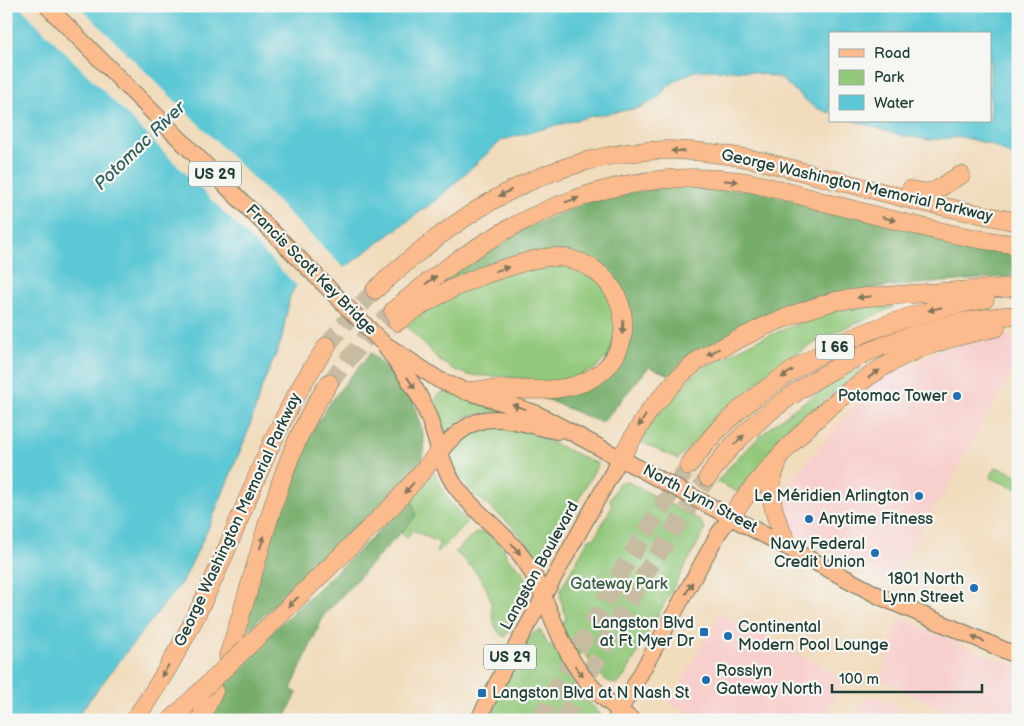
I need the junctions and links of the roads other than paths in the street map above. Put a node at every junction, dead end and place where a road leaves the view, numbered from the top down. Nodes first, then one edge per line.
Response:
1 (48, 6) edge
2 (845, 182) junction
3 (1018, 214) edge
4 (1018, 222) edge
5 (1018, 245) edge
6 (1018, 287) edge
7 (375, 290) tunnel mouth
8 (1018, 296) edge
9 (1018, 315) edge
10 (1018, 325) edge
11 (383, 343) junction
12 (327, 346) tunnel mouth
13 (329, 383) tunnel mouth
14 (466, 391) junction
15 (578, 435) junction
16 (440, 451) junction
17 (621, 457) junction
18 (780, 457) junction
19 (688, 466) tunnel mouth
20 (708, 477) tunnel mouth
21 (730, 516) junction
22 (789, 547) junction
23 (543, 596) junction
24 (228, 656) dead end
25 (1018, 656) edge
26 (208, 691) junction
27 (622, 717) edge
28 (134, 720) edge
29 (171, 720) edge
30 (200, 720) edge
31 (478, 720) edge

1 - 11 highway, Francis Scott Key Bridge / US 29, bridge
2 - 3 highway
2 - 4 highway, George Washington Memorial Parkway
2 -> 7 highway, George Washington Memorial Parkway
5 - 14 highway, George Washington Memorial Parkway
6 -> 17 highway
8 -> 19 highway, I 66
20 -> 9 highway, I 66
18 -> 10 highway
11 - 14 highway, North Lynn Street / US 29
11 -> 16 highway, US 29
12 -> 28 highway, George Washington Memorial Parkway
24 -> 13 highway, George Washington Memorial Parkway
15 -> 14 highway, North Lynn Street / US 29
15 - 16 highway
15 - 17 highway, North Lynn Street / US 29
16 -> 23 highway, US 29
16 -> 26 highway, bridge
17 - 21 highway, North Lynn Street / US 29
17 - 23 main road, Langston Boulevard
18 - 21 highway
18 - 22 highway
21 - 22 highway, North Lynn Street
27 -> 21 main road
25 -> 22 highway, North Lynn Street
23 -> 27 highway
23 - 31 main road, Langston Boulevard / US 29
26 - 29 highway
26 - 30 highway

